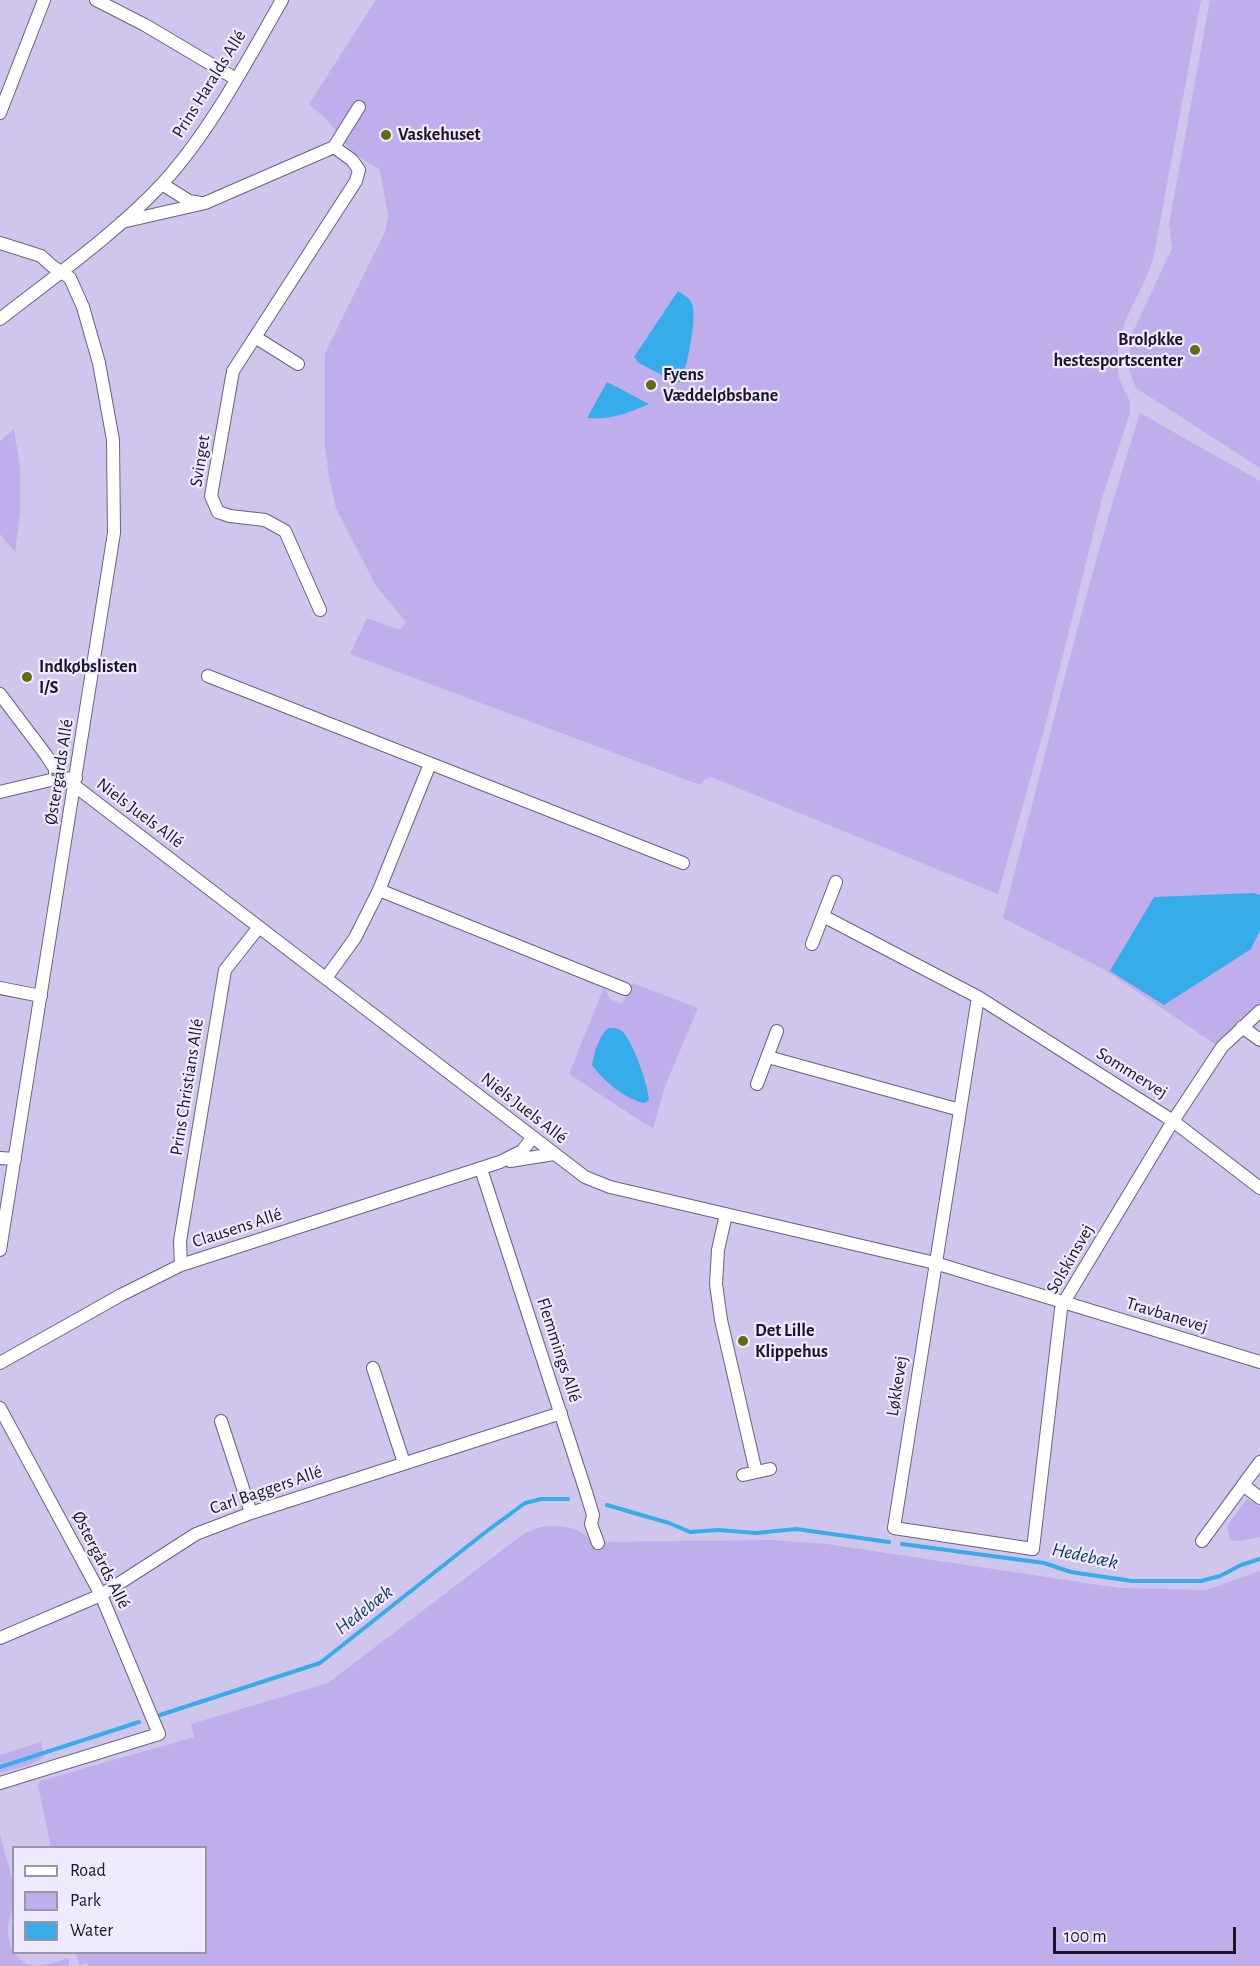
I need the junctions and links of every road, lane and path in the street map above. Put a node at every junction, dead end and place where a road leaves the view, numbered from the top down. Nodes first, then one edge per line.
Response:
1 (44, 0) edge
2 (96, 0) edge
3 (282, 0) edge
4 (236, 79) junction
5 (359, 107) dead end
6 (0, 113) edge
7 (334, 147) junction
8 (162, 184) junction
9 (205, 203) junction
10 (121, 223) junction
11 (0, 243) edge
12 (61, 272) junction
13 (0, 319) edge
14 (255, 337) junction
15 (298, 364) dead end
16 (320, 610) dead end
17 (208, 676) dead end
18 (0, 694) edge
19 (430, 764) junction
20 (55, 779) junction
21 (76, 782) junction
22 (0, 792) edge
23 (683, 863) dead end
24 (836, 882) dead end
25 (379, 890) junction
26 (823, 916) junction
27 (259, 927) junction
28 (812, 944) dead end
29 (326, 978) junction
30 (0, 988) edge
31 (626, 989) dead end
32 (41, 996) junction
33 (978, 998) junction
34 (1260, 1011) edge
35 (1242, 1027) junction
36 (777, 1031) dead end
37 (1260, 1040) edge
38 (768, 1057) junction
39 (757, 1084) dead end
40 (960, 1110) junction
41 (1173, 1121) junction
42 (533, 1137) junction
43 (554, 1154) junction
44 (0, 1158) edge
45 (15, 1160) junction
46 (500, 1162) junction
47 (481, 1169) junction
48 (1260, 1188) edge
49 (726, 1214) junction
50 (0, 1250) edge
51 (935, 1263) junction
52 (181, 1265) junction
53 (1064, 1302) junction
54 (1260, 1362) edge
55 (0, 1363) edge
56 (373, 1368) dead end
57 (0, 1408) edge
58 (561, 1413) junction
59 (221, 1421) dead end
60 (1260, 1462) edge
61 (404, 1463) junction
62 (770, 1469) dead end
63 (756, 1472) junction
64 (743, 1475) dead end
65 (1243, 1485) junction
66 (1260, 1498) edge
67 (251, 1514) junction
68 (1202, 1541) dead end
69 (598, 1543) dead end
70 (1033, 1549) joint
71 (101, 1595) junction
72 (0, 1638) edge
73 (0, 1783) edge

1 - 6 street
2 - 4 street
3 - 4 street, Prins Haralds Allé
4 - 8 street, Prins Haralds Allé
5 - 7 street
7 - 9 street, Prins Haralds Allé
7 - 14 street, Svinget
8 - 9 street
8 - 10 street, Prins Haralds Allé
9 - 10 street, Prins Haralds Allé
10 - 12 street, Prins Haralds Allé
11 - 12 street, Østergårds Allé
12 - 13 street, Prins Haralds Allé
12 - 21 street, Østergårds Allé
14 - 15 street
14 - 16 street, Svinget
17 - 19 street
18 - 20 street
19 - 23 street
19 - 25 street
20 - 21 street
20 - 22 street
21 - 27 street, Niels Juels Allé
21 - 32 street, Østergårds Allé
24 - 26 street
25 - 29 street
25 - 31 street
26 - 28 street
26 - 33 street
27 - 29 street, Niels Juels Allé
27 - 52 street, Prins Christians Allé
29 - 42 street, Niels Juels Allé
30 - 32 street
32 - 45 street, Østergårds Allé
33 - 40 street, Løkkevej
33 - 41 street, Sommervej
34 - 35 street, Solskinsvej
35 - 37 street
35 - 41 street, Solskinsvej
36 - 38 street
38 - 39 street
38 - 40 street
40 - 51 street, Løkkevej
41 - 48 street, Sommervej
41 - 53 street, Solskinsvej
42 - 43 street, Niels Juels Allé
42 - 46 street, Clausens Allé
43 - 46 street, Clausens Allé
43 - 49 street, Niels Juels Allé
44 - 45 street
45 - 50 street, Østergårds Allé
46 - 47 street, Clausens Allé
47 - 52 street, Clausens Allé
47 - 58 street, Flemmings Allé
49 - 51 street, Niels Juels Allé
49 - 63 street
51 - 53 street, Niels Juels Allé
51 - 70 street, Løkkevej
52 - 55 street, Clausens Allé
53 - 54 street, Travbanevej
53 - 70 street, Solskinsvej
56 - 61 street
57 - 71 street, Østergårds Allé
58 - 61 street, Carl Baggers Allé
58 - 69 street, Flemmings Allé
59 - 67 street
60 - 65 street
61 - 67 street, Carl Baggers Allé
62 - 63 street
63 - 64 street
65 - 66 street
65 - 68 street
67 - 71 street, Carl Baggers Allé
71 - 72 street, Carl Baggers Allé
71 - 73 street, Østergårds Allé

